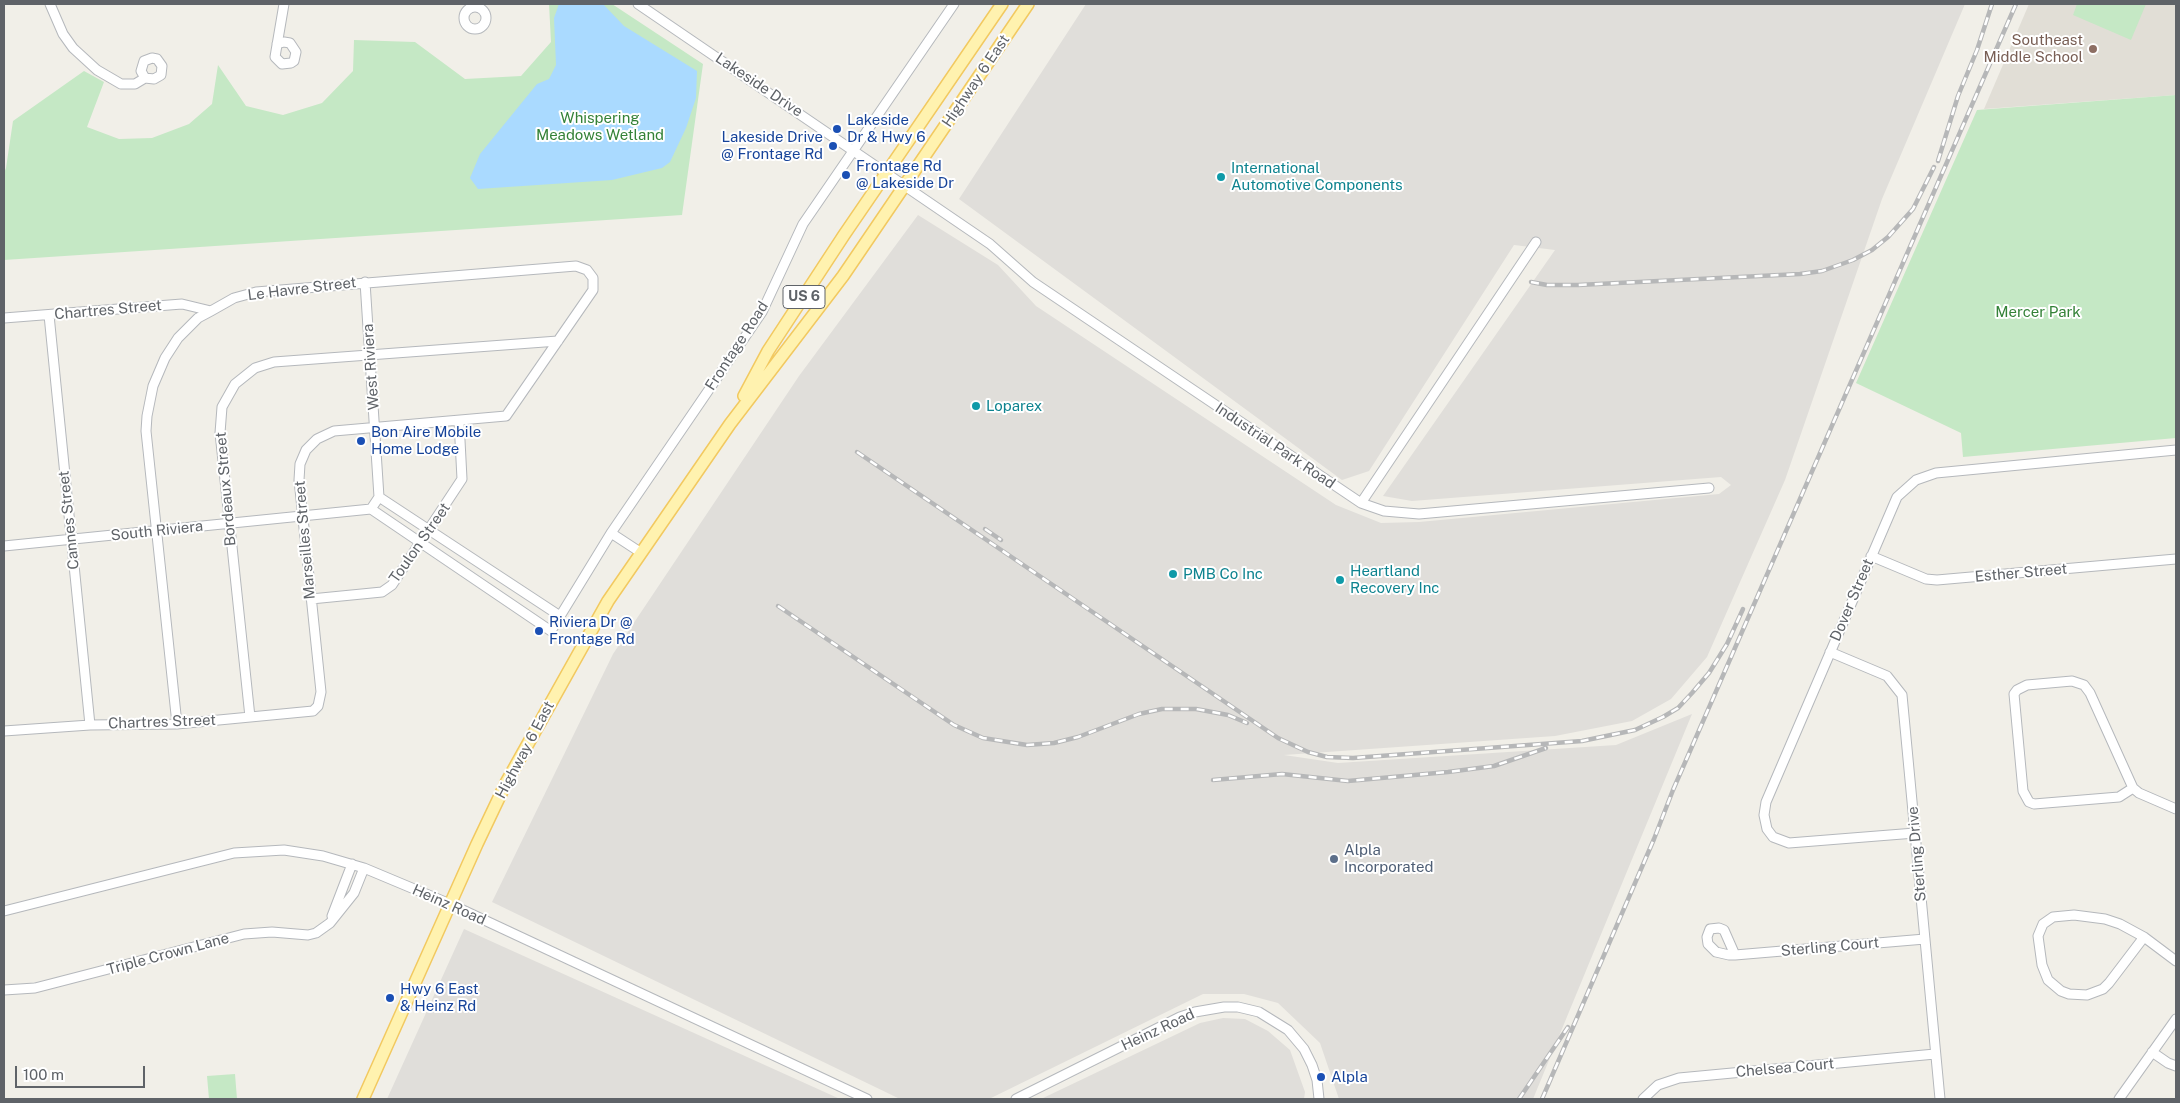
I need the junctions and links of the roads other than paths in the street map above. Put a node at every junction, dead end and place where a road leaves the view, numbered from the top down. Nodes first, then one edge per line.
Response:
1 (50, 4) edge
2 (284, 4) edge
3 (638, 4) edge
4 (954, 4) edge
5 (1002, 4) edge
6 (1028, 4) edge
7 (277, 44) dead end
8 (145, 78) dead end
9 (854, 149) junction
10 (887, 173) junction
11 (904, 185) junction
12 (1536, 242) dead end
13 (591, 274) joint
14 (365, 282) junction
15 (210, 311) junction
16 (49, 315) junction
17 (4, 318) edge
18 (558, 341) junction
19 (370, 356) junction
20 (459, 421) junction
21 (730, 424) junction
22 (375, 427) junction
23 (2176, 450) edge
24 (1709, 488) dead end
25 (379, 497) junction
26 (1361, 502) junction
27 (371, 509) junction
28 (302, 517) junction
29 (228, 524) junction
30 (429, 530) junction
31 (157, 531) junction
32 (611, 533) junction
33 (71, 540) junction
34 (420, 542) junction
35 (4, 546) edge
36 (640, 552) junction
37 (1871, 556) junction
38 (2176, 559) edge
39 (311, 599) junction
40 (560, 616) junction
41 (1830, 652) junction
42 (318, 706) joint
43 (250, 717) junction
44 (177, 724) junction
45 (90, 725) junction
46 (4, 731) edge
47 (2133, 788) junction
48 (2176, 809) edge
49 (1915, 832) junction
50 (352, 864) junction
51 (364, 868) junction
52 (450, 904) junction
53 (4, 911) edge
54 (330, 923) junction
55 (2144, 937) junction
56 (1925, 939) junction
57 (1735, 955) dead end
58 (2176, 961) edge
59 (4, 990) edge
60 (2176, 1019) edge
61 (2152, 1052) junction
62 (1935, 1054) junction
63 (2176, 1066) edge
64 (363, 1099) edge
65 (868, 1099) edge
66 (1016, 1099) edge
67 (1319, 1099) edge
68 (1643, 1099) edge
69 (1940, 1099) edge
70 (2119, 1099) edge

1 - 8 street
2 - 7 street
3 - 9 street, Lakeside Drive
4 - 9 street, Frontage Road
5 - 10 main road, Highway 6 East / US 6
6 - 11 main road, Highway 6 East / US 6
9 - 10 street, Lakeside Drive
9 - 32 street, Frontage Road
10 - 11 street, Lakeside Drive
10 - 21 main road, Highway 6 East / US 6
11 - 21 main road, Highway 6 East / US 6
11 - 26 street, Industrial Park Road
12 - 26 street
13 - 14 street, Le Havre Street
13 - 18 street, Marseilles Street
14 - 15 street, Le Havre Street
14 - 19 street, West Riviera
15 - 16 street, Chartres Street
15 - 31 street, Le Havre Street
16 - 17 street, Chartres Street
16 - 33 street, Cannes Street
18 - 19 street, Bordeaux Street
18 - 20 street, Marseilles Street
19 - 22 street, West Riviera
19 - 29 street, Bordeaux Street
20 - 22 street, Marseilles Street
20 - 30 street, Toulon Street
21 - 36 main road, Highway 6 East / US 6
22 - 25 street, West Riviera
22 - 28 street, Marseilles Street
23 - 37 street, Dover Street
24 - 26 street, Industrial Park Road
25 - 27 street
25 - 30 street
27 - 28 street, South Riviera
27 - 34 street
28 - 29 street, South Riviera
28 - 39 street, Marseilles Street
29 - 31 street, South Riviera
29 - 43 street, Bordeaux Street
30 - 34 street, Toulon Street
30 - 40 street
31 - 33 street, South Riviera
31 - 44 street, Le Havre Street
32 - 36 street
32 - 40 street, Frontage Road
33 - 35 street, South Riviera
33 - 45 street, Cannes Street
34 - 39 street, Toulon Street
34 - 40 street, Frontage Road
36 - 52 main road, Highway 6 East / US 6
37 - 38 street, Esther Street
37 - 41 street, Dover Street
39 - 42 street, Marseilles Street
41 - 49 street, Sterling Drive
41 - 49 street, Dover Street
42 - 43 street, Chartres Street
43 - 44 street, Chartres Street
44 - 45 street, Chartres Street
45 - 46 street, Chartres Street
47 - 47 street
47 - 48 street
49 - 56 street, Sterling Drive
50 - 51 street, Heinz Road
50 - 53 street, Heinz Road
50 - 54 street
51 - 52 street, Heinz Road
51 - 54 street, Triple Crown Lane
52 - 64 main road, Highway 6 East / US 6
52 - 65 street, Heinz Road
54 - 59 street, Triple Crown Lane
55 - 55 street
55 - 58 street
56 - 57 street, Sterling Court
56 - 62 street, Sterling Drive
60 - 61 street
61 - 63 street
61 - 70 street
62 - 68 street, Chelsea Court
62 - 69 street, Sterling Drive
66 - 67 street, Heinz Road

